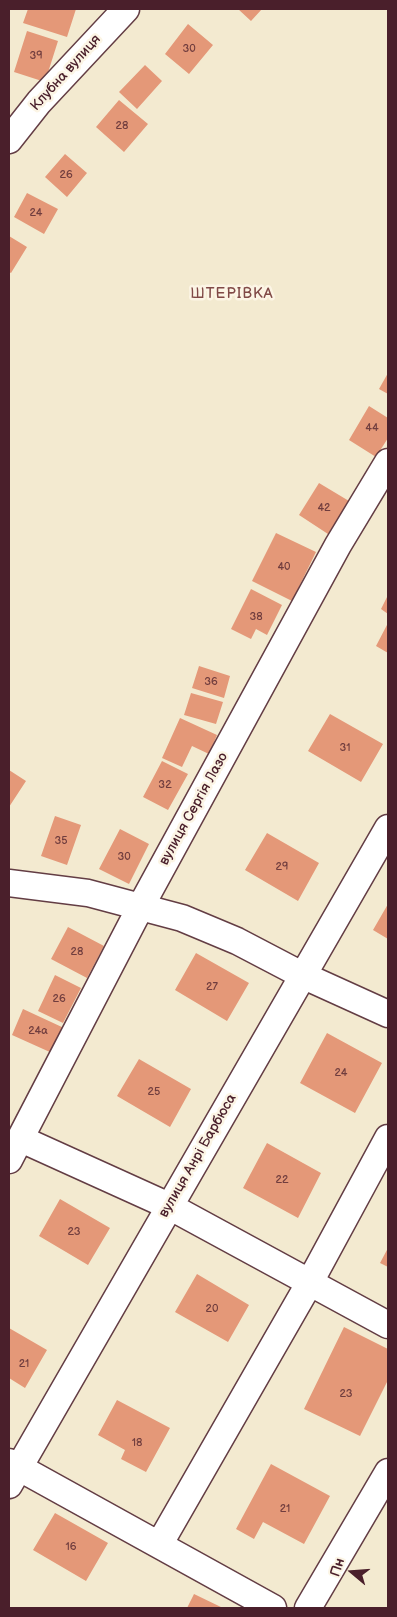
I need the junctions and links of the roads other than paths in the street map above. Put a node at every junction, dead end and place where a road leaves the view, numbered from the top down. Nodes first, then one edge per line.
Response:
1 (126, 9) edge
2 (9, 140) edge
3 (388, 462) edge
4 (388, 828) edge
5 (9, 883) edge
6 (141, 906) junction
7 (302, 975) junction
8 (388, 1014) edge
9 (388, 1138) edge
10 (15, 1150) edge
11 (170, 1206) junction
12 (310, 1282) junction
13 (388, 1325) edge
14 (12, 1472) edge
15 (388, 1472) edge
16 (159, 1545) junction
17 (273, 1608) edge
18 (308, 1608) edge

1 - 2 street, Клубна вулиця
3 - 6 street, вулиця Сергія Лазо
4 - 7 street, вулиця Анрі Барбюса
5 - 6 street
6 - 7 street
6 - 10 street, вулиця Сергія Лазо
7 - 8 street
7 - 11 street, вулиця Анрі Барбюса
9 - 12 street
10 - 11 street
11 - 12 street
11 - 14 street, вулиця Анрі Барбюса
12 - 13 street
12 - 16 street
14 - 16 street
15 - 18 street
16 - 17 street

